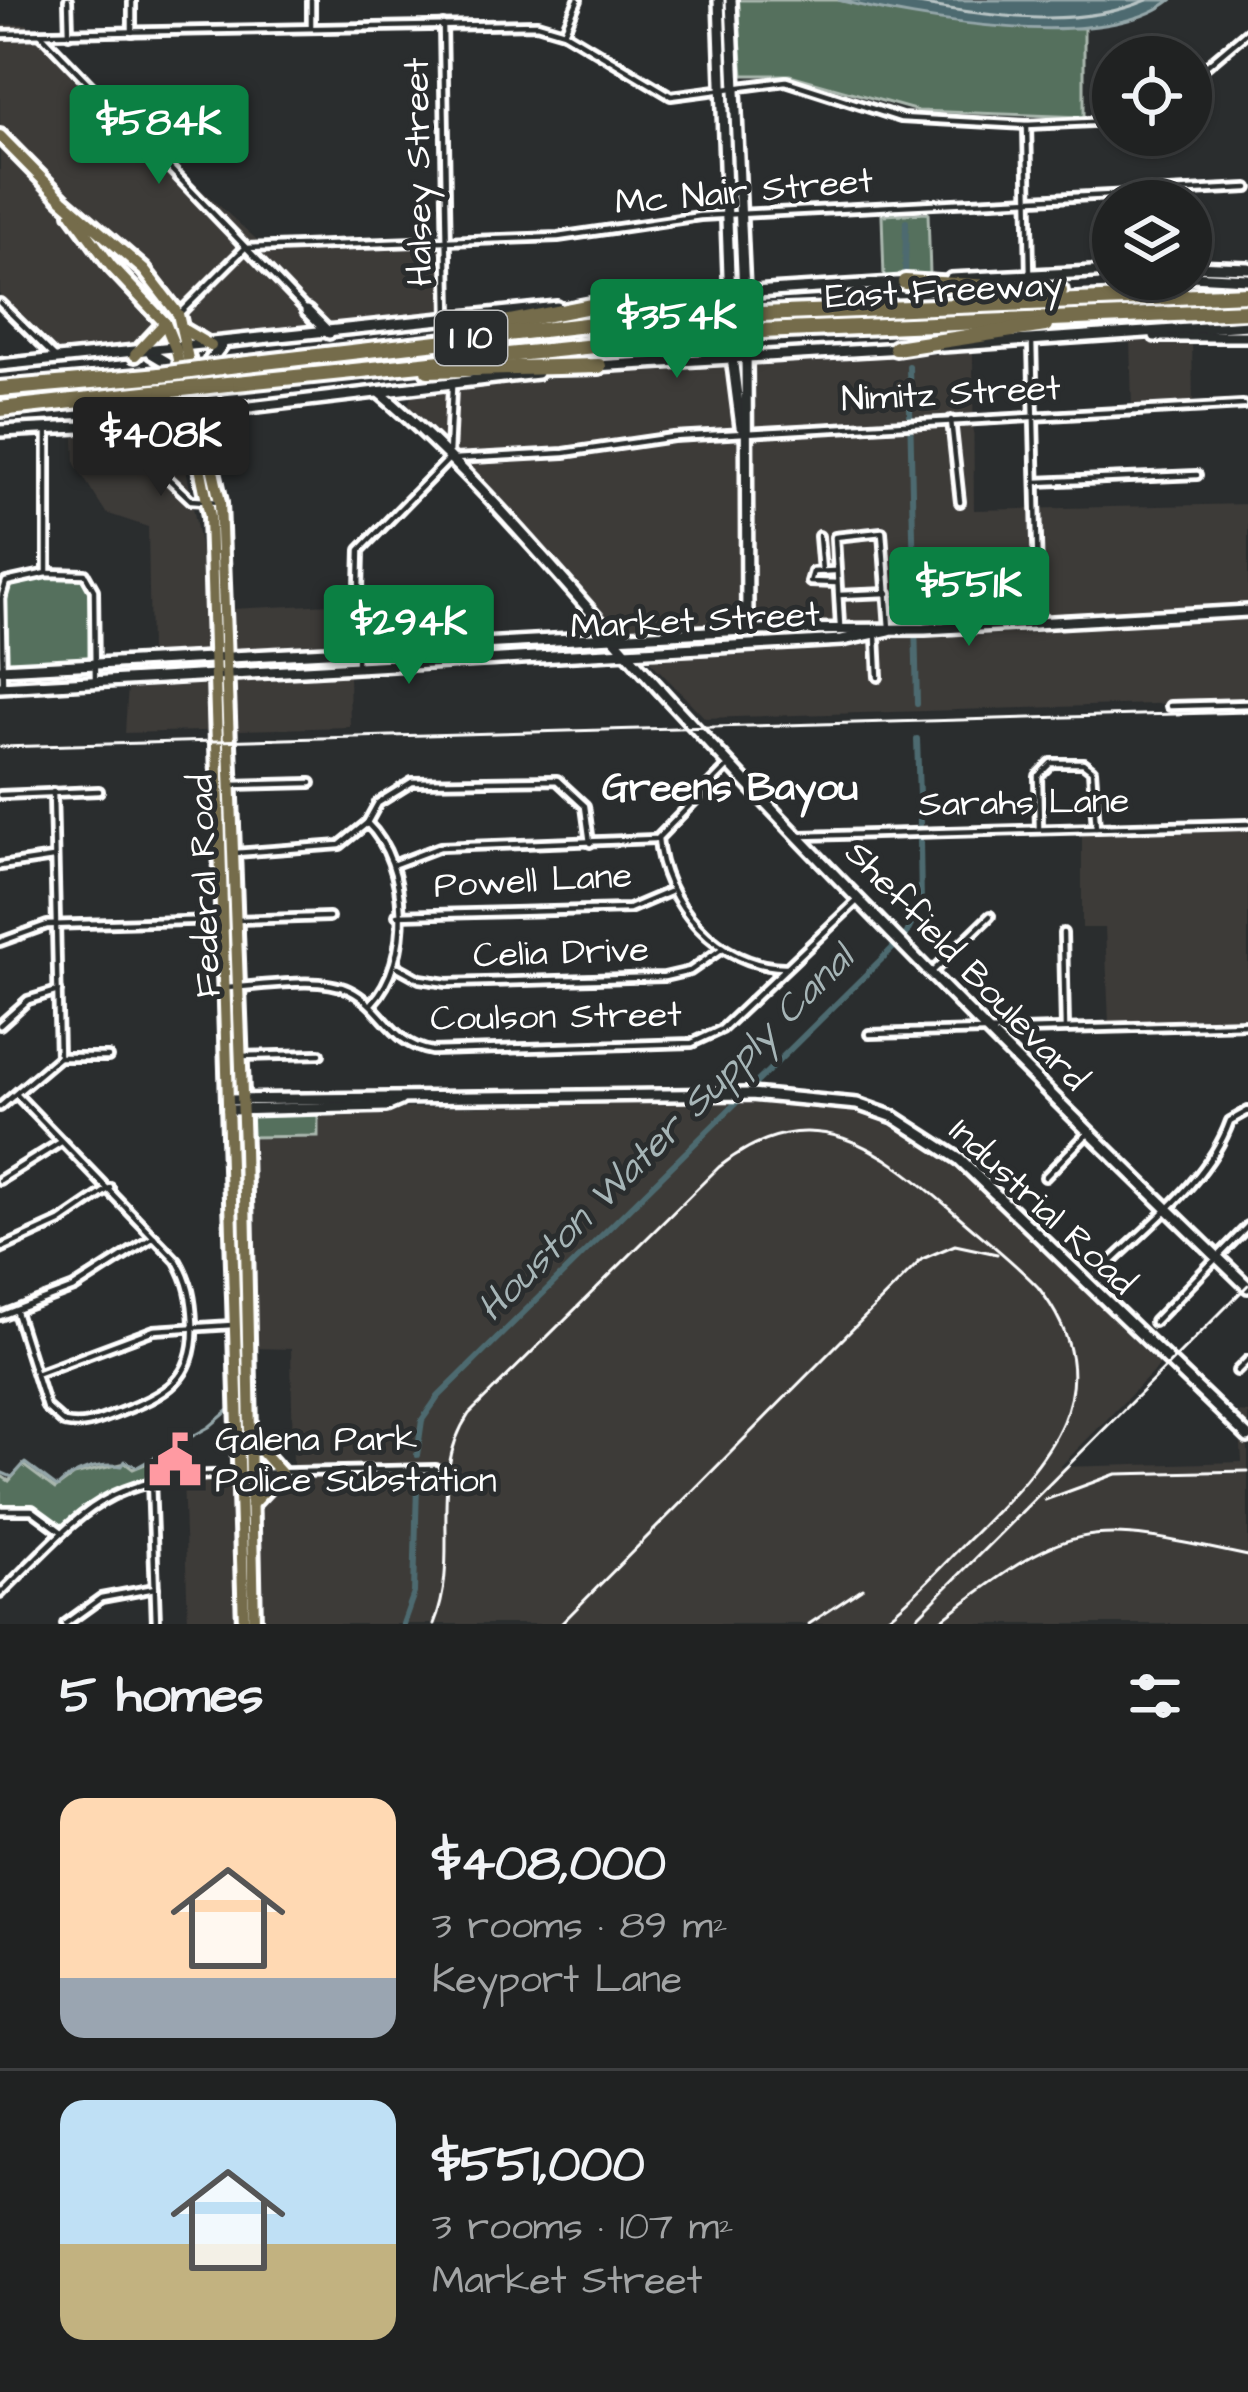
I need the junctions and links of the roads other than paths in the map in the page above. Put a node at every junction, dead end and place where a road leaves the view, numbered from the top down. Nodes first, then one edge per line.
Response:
1 (68, 0) edge
2 (132, 0) edge
3 (311, 0) edge
4 (578, 0) edge
5 (719, 0) edge
6 (731, 5) edge
7 (443, 25) junction
8 (311, 27) junction
9 (1248, 31) edge
10 (132, 32) junction
11 (564, 32) junction
12 (0, 34) edge
13 (41, 34) junction
14 (69, 34) junction
15 (1212, 61) edge
16 (734, 86) junction
17 (722, 88) junction
18 (1092, 122) edge
19 (1027, 125) junction
20 (0, 136) edge
21 (1248, 188) edge
22 (1028, 200) junction
23 (732, 216) junction
24 (97, 236) junction
25 (446, 242) junction
26 (245, 248) junction
27 (1248, 268) edge
28 (144, 270) junction
29 (1212, 270) edge
30 (1092, 272) edge
31 (1030, 274) junction
32 (1212, 274) edge
33 (1248, 279) edge
34 (905, 282) junction
35 (129, 284) junction
36 (758, 291) junction
37 (712, 292) junction
38 (730, 292) junction
39 (745, 292) junction
40 (1092, 294) edge
41 (1212, 294) edge
42 (1248, 294) edge
43 (1092, 296) edge
44 (616, 301) junction
45 (0, 303) edge
46 (188, 304) junction
47 (174, 308) junction
48 (308, 311) junction
49 (1153, 311) junction
50 (1248, 311) edge
51 (162, 318) junction
52 (448, 319) junction
53 (1248, 325) edge
54 (184, 330) junction
55 (329, 333) junction
56 (300, 336) junction
57 (1248, 336) edge
58 (1096, 338) junction
59 (36, 341) junction
60 (1032, 342) junction
61 (216, 346) junction
62 (896, 348) junction
63 (183, 349) junction
64 (142, 354) junction
65 (767, 355) junction
66 (747, 356) junction
67 (307, 357) junction
68 (726, 357) junction
69 (61, 362) junction
70 (32, 364) junction
71 (0, 365) edge
72 (599, 365) junction
73 (339, 371) junction
74 (452, 385) junction
75 (0, 386) edge
76 (411, 390) junction
77 (380, 393) junction
78 (1243, 405) dead end
79 (0, 409) edge
80 (226, 410) junction
81 (194, 414) junction
82 (405, 416) junction
83 (1034, 416) junction
84 (159, 418) junction
85 (951, 420) junction
86 (130, 422) junction
87 (110, 424) junction
88 (47, 429) junction
89 (0, 431) edge
90 (742, 432) junction
91 (128, 438) junction
92 (449, 459) junction
93 (1197, 475) dead end
94 (1036, 482) junction
95 (214, 502) junction
96 (960, 502) dead end
97 (819, 536) dead end
98 (836, 571) junction
99 (822, 572) junction
100 (47, 573) junction
101 (837, 583) junction
102 (888, 593) junction
103 (838, 595) junction
104 (1248, 611) edge
105 (1039, 623) junction
106 (840, 626) junction
107 (746, 630) junction
108 (889, 630) junction
109 (876, 637) junction
110 (616, 638) junction
111 (747, 644) junction
112 (357, 651) junction
113 (628, 652) junction
114 (220, 658) junction
115 (95, 664) junction
116 (357, 666) junction
117 (1, 669) edge
118 (220, 673) junction
119 (878, 676) dead end
120 (95, 681) junction
121 (2, 687) edge
122 (1248, 704) edge
123 (1170, 706) dead end
124 (730, 764) junction
125 (311, 783) dead end
126 (232, 786) junction
127 (217, 787) junction
128 (99, 791) dead end
129 (52, 792) junction
130 (0, 795) edge
131 (367, 823) junction
132 (1248, 824) edge
133 (1096, 828) junction
134 (1039, 829) junction
135 (802, 836) junction
136 (658, 838) junction
137 (590, 842) junction
138 (235, 853) junction
139 (218, 854) junction
140 (54, 858) junction
141 (395, 863) junction
142 (0, 866) edge
143 (669, 892) junction
144 (859, 899) junction
145 (397, 915) junction
146 (990, 916) dead end
147 (329, 917) dead end
148 (228, 920) junction
149 (55, 925) junction
150 (1063, 933) dead end
151 (0, 942) edge
152 (723, 948) junction
153 (398, 967) junction
154 (786, 967) junction
155 (932, 972) junction
156 (224, 988) junction
157 (238, 988) junction
158 (58, 991) junction
159 (370, 1005) junction
160 (1248, 1024) edge
161 (0, 1025) edge
162 (1065, 1028) junction
163 (990, 1030) junction
164 (868, 1034) dead end
165 (320, 1054) dead end
166 (240, 1056) junction
167 (108, 1057) dead end
168 (59, 1058) junction
169 (17, 1095) junction
170 (242, 1104) junction
171 (228, 1105) junction
172 (0, 1106) edge
173 (1248, 1111) edge
174 (1090, 1131) junction
175 (63, 1141) junction
176 (1045, 1177) dead end
177 (0, 1180) edge
178 (110, 1188) junction
179 (1168, 1205) junction
180 (236, 1220) junction
181 (1248, 1226) edge
182 (155, 1235) junction
183 (0, 1249) edge
184 (1216, 1256) junction
185 (1102, 1271) dead end
186 (1248, 1287) edge
187 (16, 1312) junction
188 (0, 1316) edge
189 (1154, 1322) dead end
190 (194, 1325) junction
191 (239, 1325) junction
192 (1248, 1360) edge
193 (1237, 1371) dead end
194 (35, 1374) junction
195 (248, 1436) junction
196 (1248, 1437) edge
197 (436, 1469) dead end
198 (281, 1473) junction
199 (244, 1474) junction
200 (151, 1479) junction
201 (249, 1508) junction
202 (0, 1510) edge
203 (62, 1532) junction
204 (247, 1551) junction
205 (154, 1588) junction
206 (0, 1594) edge
207 (65, 1624) edge
208 (156, 1624) edge
209 (244, 1624) edge
210 (254, 1624) edge

1 - 14 street
2 - 10 street
3 - 8 street
4 - 11 street
5 - 17 main road
6 - 16 main road
7 - 8 street
7 - 11 street
7 - 25 street, Halsey Street
8 - 10 street
9 - 15 street
10 - 14 street
11 - 17 street
12 - 13 street
13 - 14 street
13 - 26 street
16 - 17 street
16 - 19 street
16 - 23 main road
17 - 23 main road
18 - 19 street
19 - 22 street
20 - 24 main road, Federal Road
21 - 22 street, Mc Nair Street
22 - 23 street, Mc Nair Street
22 - 31 street
23 - 25 street, Mc Nair Street
23 - 38 main road
23 - 39 main road
24 - 28 main road, Federal Road
24 - 35 main road, Federal Road
25 - 26 street, Mc Nair Street
25 - 52 street, Halsey Street
26 - 46 street
26 - 48 street
27 - 29 main road
28 - 35 main road
28 - 47 main road, Federal Road
30 - 31 main road
31 - 34 main road
32 - 33 main road
34 - 36 main road
34 - 40 highway
35 - 51 main road, Federal Road
36 - 39 main road
36 - 65 main road
37 - 38 main road
37 - 44 main road
37 - 68 main road
38 - 39 main road
38 - 68 main road
39 - 66 main road
41 - 42 highway, East Freeway / I 10
43 - 67 highway, East Freeway / I 10, bridge
44 - 52 main road
44 - 67 highway
45 - 59 street
46 - 47 street
46 - 47 street
47 - 51 main road
47 - 54 main road, Federal Road
48 - 55 main road
48 - 56 main road
49 - 50 highway, East Freeway / I 10
49 - 62 highway
49 - 73 highway, East Freeway / I 10, bridge
51 - 63 main road, Federal Road
51 - 64 main road
52 - 55 main road
53 - 58 main road
54 - 61 main road
54 - 63 main road, Federal Road
55 - 56 main road
56 - 61 main road
57 - 58 main road
58 - 60 main road
59 - 69 street
59 - 70 street
60 - 62 main road
60 - 83 street
61 - 63 main road
61 - 80 main road
62 - 65 main road
63 - 64 main road
63 - 81 main road, Federal Road
64 - 69 main road
64 - 84 main road
65 - 66 main road
66 - 68 main road
66 - 90 main road
67 - 75 highway, East Freeway / I 10, bridge
68 - 72 main road
68 - 90 main road
69 - 70 main road
70 - 71 main road
72 - 73 highway
72 - 74 main road
73 - 79 highway, East Freeway / I 10, bridge
74 - 76 main road
74 - 92 street
76 - 77 main road
76 - 82 main road
77 - 80 main road
77 - 82 main road, Sheffield Boulevard
78 - 83 street, Nimitz Street
80 - 81 main road
81 - 84 main road
81 - 95 main road, Federal Road
82 - 92 main road, Sheffield Boulevard
83 - 85 street, Nimitz Street
83 - 94 street
84 - 86 main road
85 - 90 street, Nimitz Street
85 - 96 street
86 - 87 main road
86 - 91 street
87 - 88 main road
87 - 91 street
88 - 89 main road
88 - 100 street
90 - 92 street, Nimitz Street
90 - 107 main road
91 - 95 street
92 - 110 main road, Sheffield Boulevard
92 - 112 street
93 - 94 street
94 - 105 street
95 - 114 main road, Federal Road
97 - 99 street
98 - 99 street
98 - 101 street
98 - 102 street
99 - 101 street
100 - 115 street
100 - 117 street
101 - 103 street
102 - 103 street
102 - 108 street
103 - 106 street
104 - 105 main road, Market Street
105 - 108 main road, Market Street
106 - 107 main road, Market Street
106 - 108 main road, Market Street
107 - 110 main road, Market Street
107 - 111 main road
108 - 109 main road, Market Street
109 - 111 main road, Market Street
109 - 119 street
110 - 112 main road, Market Street
110 - 113 main road, Sheffield Boulevard
111 - 113 main road, Market Street
112 - 114 main road, Market Street
112 - 116 street
113 - 116 main road, Market Street
113 - 124 main road, Sheffield Boulevard
114 - 115 main road, Market Street
114 - 118 main road, Federal Road
115 - 117 main road, Market Street
115 - 120 street
116 - 118 main road, Market Street
117 - 121 street
118 - 120 main road, Market Street
118 - 126 main road, Federal Road
118 - 127 main road, Federal Road
120 - 121 main road, Market Street
122 - 123 street
124 - 135 main road, Sheffield Boulevard
124 - 136 street
125 - 126 street
126 - 127 main road
126 - 138 main road, Federal Road
127 - 139 main road, Federal Road
128 - 129 street
129 - 130 street
129 - 140 street
131 - 137 street
131 - 138 street
131 - 141 street
132 - 133 street, Sarahs Lane
133 - 134 street, Sarahs Lane
133 - 134 street
134 - 135 street, Sarahs Lane
135 - 144 main road, Sheffield Boulevard
136 - 137 street
136 - 143 street
137 - 141 street
138 - 139 main road
138 - 148 main road, Federal Road
139 - 148 main road, Federal Road
140 - 142 street
140 - 149 street
141 - 145 street
143 - 145 street, Powell Lane
143 - 152 street
144 - 154 street, Coulson Street
144 - 155 main road, Sheffield Boulevard
145 - 153 street
146 - 155 street
147 - 148 street
148 - 149 street
148 - 156 main road, Federal Road
148 - 157 main road, Federal Road
149 - 151 street
149 - 158 street
150 - 162 street
152 - 153 street, Celia Drive
152 - 154 street
153 - 159 street
154 - 159 street, Coulson Street
155 - 163 main road, Sheffield Boulevard
156 - 157 street, Coulson Street
156 - 171 main road, Federal Road
157 - 159 street, Coulson Street
157 - 166 main road, Federal Road
158 - 161 street
158 - 168 street
160 - 162 street
162 - 163 street
163 - 164 street
163 - 174 main road, Sheffield Boulevard
165 - 166 street
166 - 170 main road, Federal Road
167 - 168 street
168 - 169 street
169 - 172 street
169 - 175 street
170 - 171 main road, Industrial Road
170 - 180 main road, Federal Road
170 - 196 main road, Industrial Road
171 - 180 main road, Federal Road
173 - 179 street
174 - 176 street
174 - 179 main road, Sheffield Boulevard
175 - 177 street
175 - 178 street
178 - 182 street
178 - 183 street
179 - 184 main road, Sheffield Boulevard
179 - 185 street
180 - 191 main road, Federal Road
181 - 184 street
182 - 187 street
182 - 190 street
184 - 186 main road, Sheffield Boulevard
184 - 189 street
187 - 188 street
187 - 194 street
190 - 191 street
190 - 194 street
190 - 194 street
191 - 195 main road, Federal Road
191 - 199 main road, Federal Road
192 - 193 street
195 - 198 main road
195 - 199 main road, Federal Road
197 - 198 street
198 - 199 street
198 - 201 main road
199 - 200 street
199 - 201 main road, Federal Road
199 - 204 main road, Federal Road
200 - 203 street
200 - 205 street
201 - 204 main road, Federal Road
202 - 203 street
203 - 206 street
204 - 209 main road, Federal Road
204 - 210 main road, Federal Road
205 - 207 street
205 - 208 street

